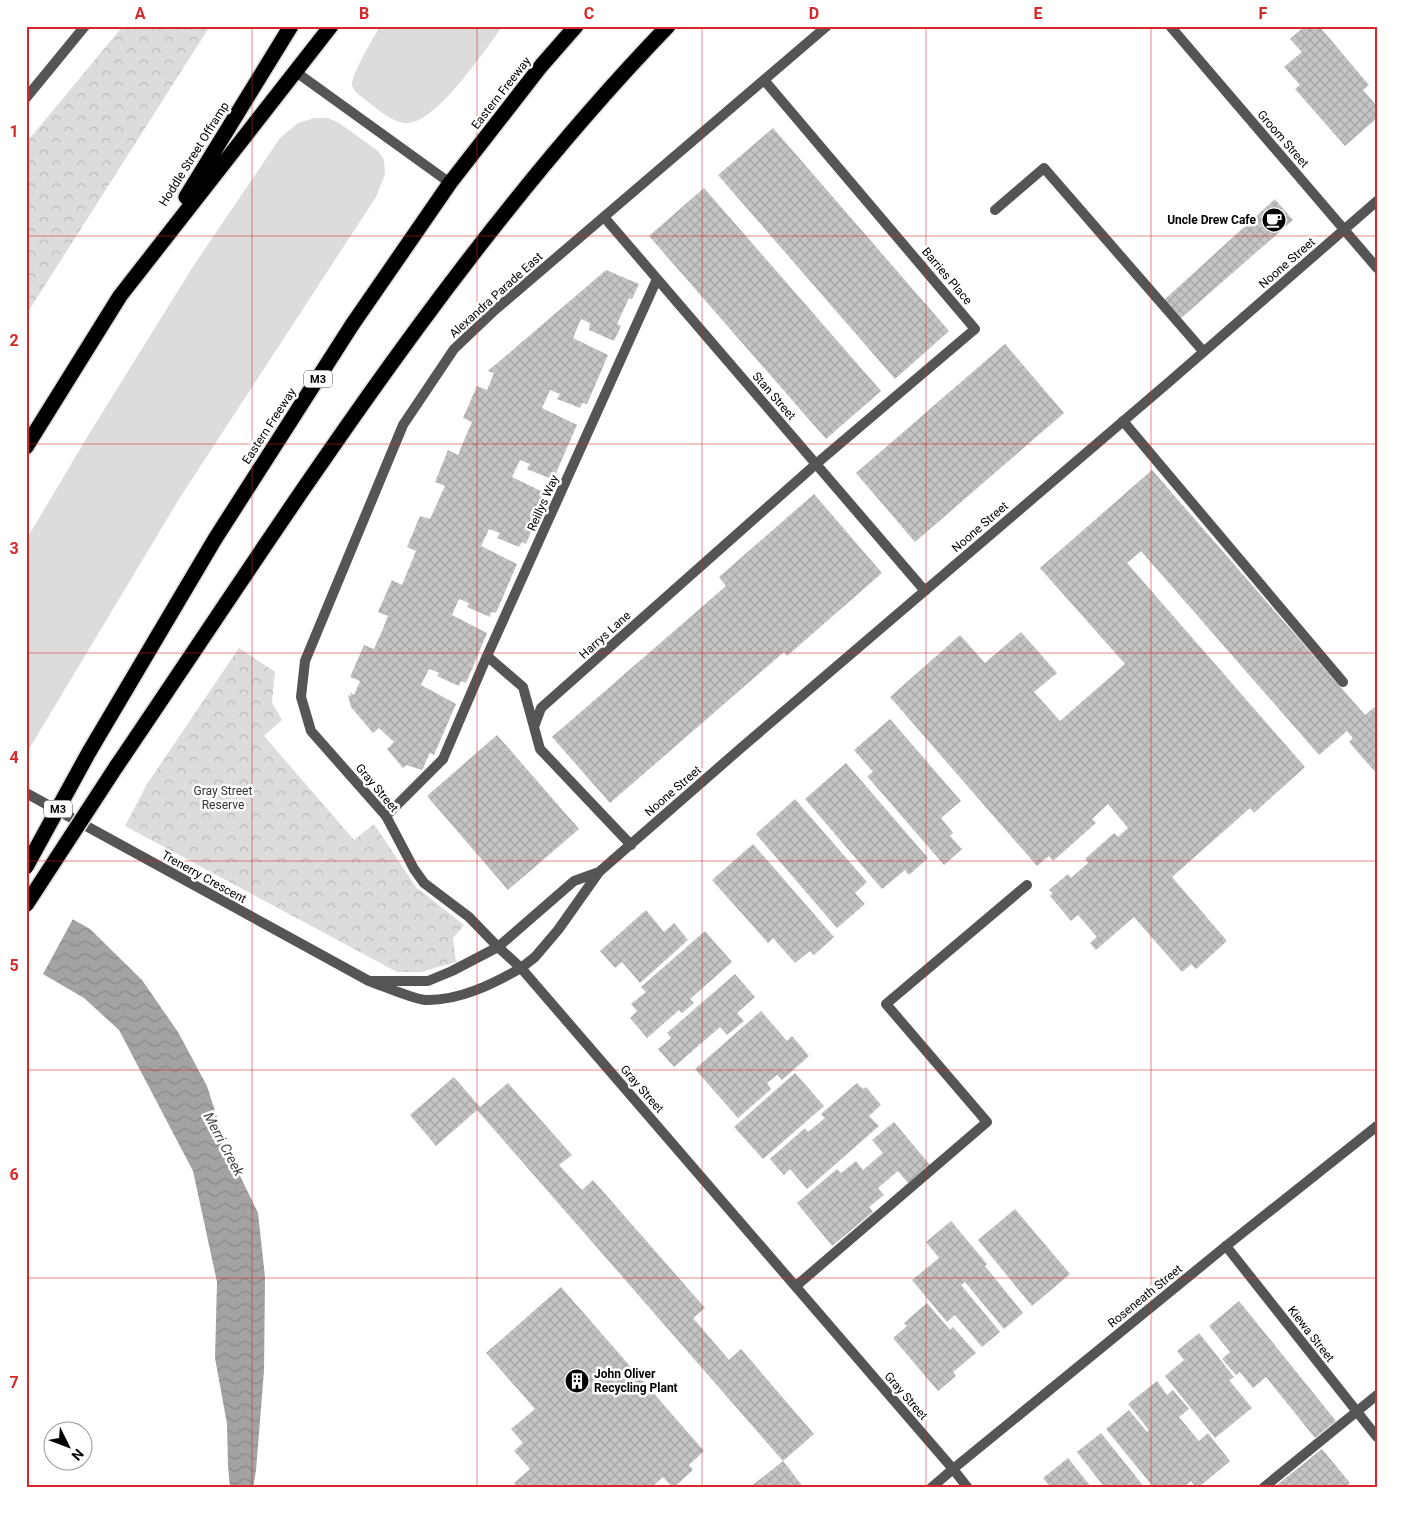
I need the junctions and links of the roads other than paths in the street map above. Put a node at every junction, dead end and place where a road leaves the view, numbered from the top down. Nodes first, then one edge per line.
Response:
1 (84, 26) edge
2 (291, 26) edge
3 (331, 26) edge
4 (576, 26) edge
5 (668, 26) edge
6 (827, 26) edge
7 (1170, 26) edge
8 (296, 72) junction
9 (764, 80) junction
10 (26, 98) edge
11 (450, 183) junction
12 (1377, 202) edge
13 (995, 210) dead end
14 (604, 217) junction
15 (1344, 230) junction
16 (1377, 268) edge
17 (657, 279) junction
18 (120, 296) junction
19 (1203, 351) junction
20 (1123, 421) junction
21 (26, 447) edge
22 (816, 464) junction
23 (925, 591) junction
24 (487, 656) junction
25 (1343, 682) dead end
26 (534, 727) junction
27 (311, 731) joint
28 (26, 793) edge
29 (386, 816) junction
30 (631, 845) junction
31 (26, 867) edge
32 (599, 872) junction
33 (1028, 885) dead end
34 (26, 905) edge
35 (498, 947) junction
36 (521, 968) junction
37 (369, 982) junction
38 (1377, 1126) edge
39 (1226, 1246) junction
40 (796, 1286) junction
41 (1377, 1395) edge
42 (1357, 1411) junction
43 (1377, 1436) edge
44 (953, 1469) junction
45 (931, 1488) edge
46 (968, 1488) edge
47 (1263, 1488) edge

1 - 10 street
2 - 18 highway, Hoddle Street Offramp
3 - 8 highway
4 - 11 highway, Eastern Freeway / M3
5 - 34 highway, bridge
6 - 9 street, Alexandra Parade East
7 - 15 street, Groom Street
8 - 11 street
8 - 18 highway
9 - 14 street, Alexandra Parade East
9 - 22 street, Barries Place
11 - 31 highway, Eastern Freeway / M3, bridge
12 - 15 street, Noone Street
13 - 19 street
14 - 17 street, Stan Street
14 - 27 street, Alexandra Parade East
15 - 16 street, Groom Street
15 - 19 street, Noone Street
17 - 22 street, Stan Street
17 - 24 street, Reillys Way
18 - 21 highway
19 - 20 street, Noone Street
20 - 23 street, Noone Street
20 - 25 street
22 - 23 street, Stan Street
22 - 26 street, Harrys Lane
23 - 30 street, Noone Street
24 - 26 street
24 - 29 street, Reillys Way
26 - 30 street
27 - 29 street, Gray Street
28 - 37 street, Trenerry Crescent
29 - 35 street, Gray Street
30 - 32 street, Noone Street
32 - 35 street, Noone Street
32 - 36 street, Noone Street
33 - 40 street
35 - 36 street, Gray Street
35 - 37 street, Trenerry Crescent
36 - 37 street, Trenerry Crescent
36 - 40 street, Gray Street
38 - 39 street, Roseneath Street
39 - 42 street, Kiewa Street
39 - 44 street, Roseneath Street
40 - 44 street, Gray Street
41 - 42 street
42 - 43 street, Kiewa Street
42 - 47 street
44 - 45 street, Roseneath Street
44 - 46 street, Gray Street

